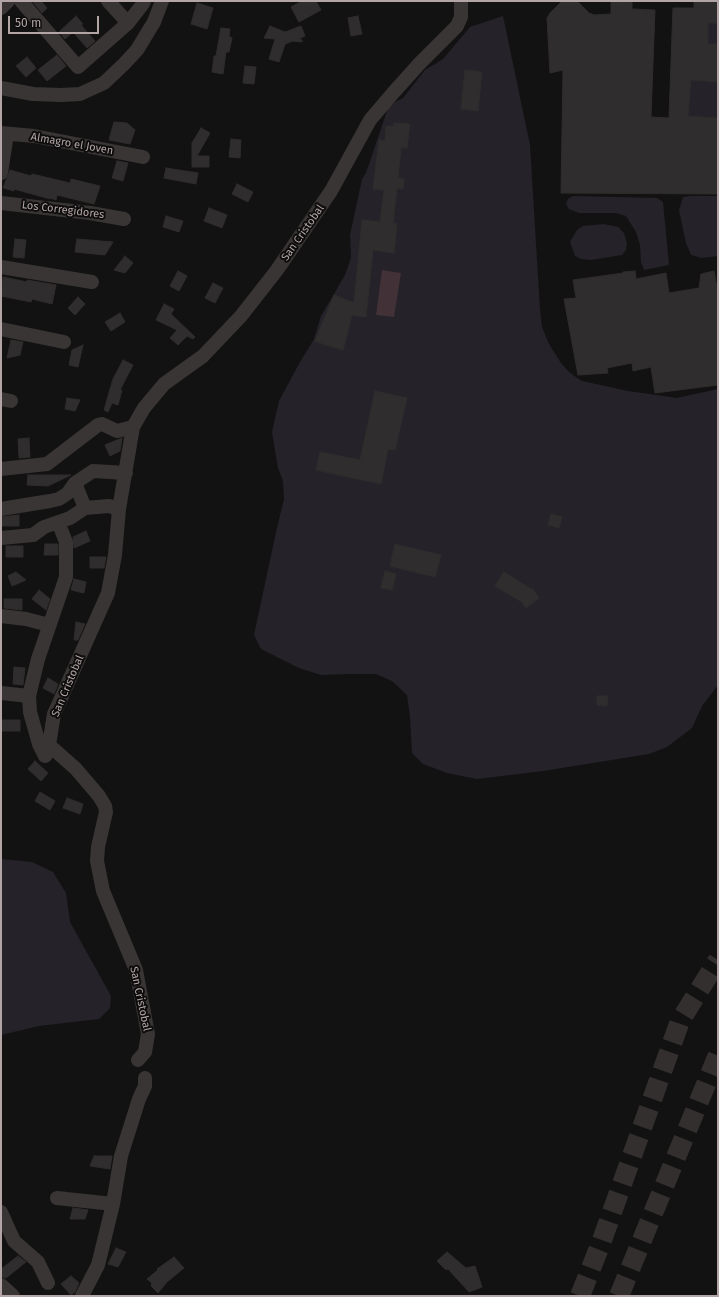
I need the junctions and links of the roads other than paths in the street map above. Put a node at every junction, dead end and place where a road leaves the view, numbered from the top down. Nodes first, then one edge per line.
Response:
1 (8, 1) edge
2 (21, 1) edge
3 (108, 1) edge
4 (144, 1) edge
5 (162, 1) edge
6 (461, 1) edge
7 (1, 8) edge
8 (128, 23) junction
9 (1, 88) edge
10 (4, 133) edge
11 (143, 157) dead end
12 (1, 172) edge
13 (1, 203) edge
14 (124, 219) dead end
15 (1, 267) edge
16 (92, 282) dead end
17 (1, 329) edge
18 (64, 342) dead end
19 (133, 427) junction
20 (1, 469) edge
21 (126, 473) junction
22 (75, 483) junction
23 (85, 508) junction
24 (1, 509) edge
25 (119, 510) junction
26 (58, 522) junction
27 (1, 538) edge
28 (1, 616) edge
29 (49, 625) junction
30 (1, 693) edge
31 (30, 696) junction
32 (49, 745) junction
33 (138, 1060) dead end
34 (145, 1078) dead end
35 (57, 1198) dead end
36 (113, 1204) junction
37 (1, 1212) edge
38 (48, 1283) dead end
39 (1, 1285) edge
40 (13, 1296) edge
41 (80, 1296) edge

1 - 7 street
2 - 8 street
3 - 8 street
4 - 8 street
5 - 9 street
6 - 19 street, San Cristobal
10 - 11 street, Almagro el Joven
10 - 12 street
13 - 14 street, Los Corregidores
15 - 16 street
17 - 18 street
19 - 20 street
19 - 21 street, San Cristobal
21 - 22 street
21 - 25 street, San Cristobal
22 - 23 street
22 - 24 street
23 - 25 street
23 - 26 street
25 - 32 street, San Cristobal
26 - 27 street
26 - 29 street
28 - 29 street
29 - 31 street
30 - 31 street
31 - 32 street
32 - 33 street, San Cristobal
34 - 36 street
35 - 36 street
36 - 41 street
37 - 38 street
39 - 40 street

